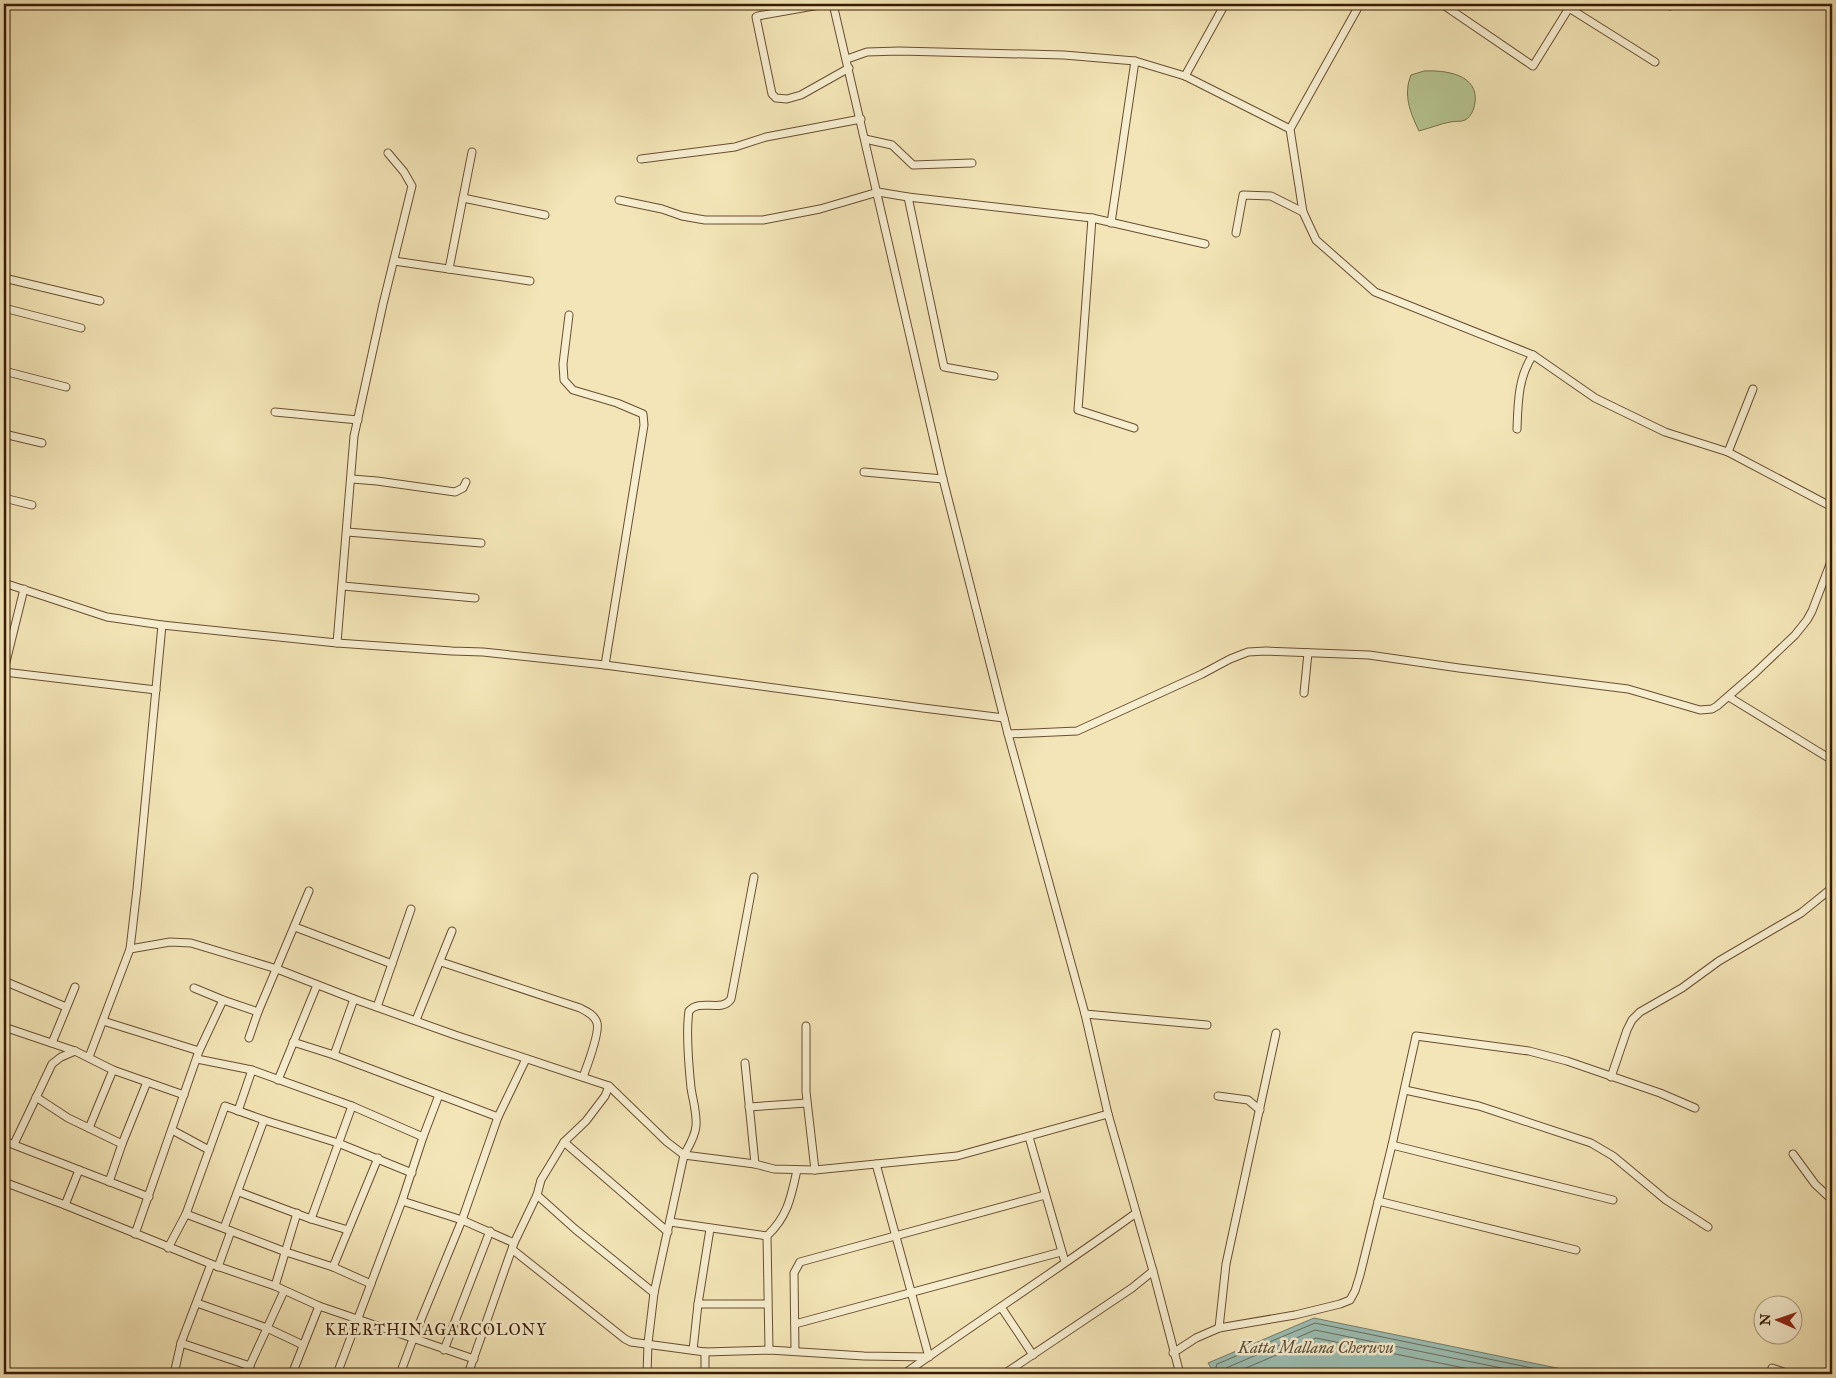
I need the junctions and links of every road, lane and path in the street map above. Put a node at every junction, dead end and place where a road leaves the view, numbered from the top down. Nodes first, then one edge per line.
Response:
1 (825, 4) edge
2 (833, 4) edge
3 (1225, 4) edge
4 (1360, 4) edge
5 (1442, 4) edge
6 (1561, 4) edge
7 (1570, 6) edge
8 (847, 59) junction
9 (1135, 61) junction
10 (1656, 62) dead end
11 (849, 68) junction
12 (1185, 76) junction
13 (861, 119) junction
14 (1290, 129) junction
15 (865, 139) junction
16 (472, 152) dead end
17 (388, 153) dead end
18 (641, 158) dead end
19 (972, 163) dead end
20 (878, 192) junction
21 (908, 197) junction
22 (463, 198) junction
23 (619, 200) dead end
24 (1303, 212) junction
25 (545, 215) dead end
26 (1092, 218) junction
27 (1111, 223) junction
28 (1236, 233) dead end
29 (1205, 244) dead end
30 (394, 261) junction
31 (449, 269) junction
32 (4, 278) edge
33 (530, 280) dead end
34 (100, 301) dead end
35 (4, 308) edge
36 (569, 315) dead end
37 (81, 328) dead end
38 (1533, 355) junction
39 (4, 372) edge
40 (994, 376) dead end
41 (66, 387) dead end
42 (1753, 389) dead end
43 (275, 412) dead end
44 (358, 420) junction
45 (1134, 428) dead end
46 (1517, 429) dead end
47 (4, 434) edge
48 (42, 443) dead end
49 (1728, 452) junction
50 (864, 472) dead end
51 (352, 479) junction
52 (943, 479) junction
53 (466, 482) dead end
54 (4, 498) edge
55 (32, 505) dead end
56 (1832, 507) edge
57 (347, 532) junction
58 (480, 543) dead end
59 (1832, 559) edge
60 (4, 583) edge
61 (343, 586) junction
62 (24, 589) junction
63 (475, 598) dead end
64 (162, 625) junction
65 (337, 642) junction
66 (1308, 653) junction
67 (605, 665) junction
68 (4, 671) edge
69 (156, 690) junction
70 (1304, 693) dead end
71 (1729, 697) junction
72 (1004, 718) junction
73 (1008, 734) junction
74 (1832, 760) edge
75 (754, 877) dead end
76 (1832, 888) edge
77 (309, 890) dead end
78 (412, 909) dead end
79 (295, 927) junction
80 (452, 930) dead end
81 (130, 949) junction
82 (441, 962) junction
83 (392, 964) junction
84 (277, 969) junction
85 (4, 980) edge
86 (317, 985) junction
87 (75, 987) dead end
88 (194, 988) dead end
89 (354, 999) junction
90 (223, 1000) junction
91 (66, 1007) junction
92 (377, 1007) junction
93 (258, 1012) junction
94 (1085, 1014) junction
95 (416, 1020) junction
96 (103, 1021) junction
97 (1207, 1025) dead end
98 (806, 1026) dead end
99 (5, 1030) edge
100 (1276, 1033) dead end
101 (248, 1038) dead end
102 (293, 1042) junction
103 (52, 1043) junction
104 (74, 1051) junction
105 (199, 1051) junction
106 (334, 1055) junction
107 (89, 1057) junction
108 (197, 1059) junction
109 (526, 1059) junction
110 (745, 1063) dead end
111 (112, 1070) junction
112 (252, 1070) junction
113 (583, 1077) junction
114 (1611, 1077) junction
115 (278, 1080) junction
116 (147, 1082) junction
117 (609, 1086) junction
118 (1405, 1090) junction
119 (184, 1095) junction
120 (439, 1095) junction
121 (1218, 1096) dead end
122 (36, 1097) junction
123 (807, 1103) junction
124 (352, 1106) junction
125 (749, 1107) junction
126 (1695, 1108) dead end
127 (1260, 1110) junction
128 (238, 1111) junction
129 (1108, 1114) junction
130 (498, 1117) junction
131 (264, 1120) junction
132 (89, 1128) junction
133 (172, 1130) junction
134 (423, 1137) junction
135 (1029, 1137) junction
136 (4, 1141) edge
137 (564, 1142) junction
138 (338, 1143) junction
139 (14, 1144) junction
140 (122, 1144) junction
141 (1392, 1146) junction
142 (209, 1150) junction
143 (684, 1154) junction
144 (1793, 1154) dead end
145 (378, 1158) junction
146 (755, 1164) junction
147 (876, 1164) junction
148 (79, 1170) junction
149 (797, 1170) junction
150 (815, 1170) junction
151 (412, 1173) junction
152 (4, 1182) edge
153 (109, 1182) junction
154 (239, 1192) junction
155 (537, 1195) junction
156 (1045, 1195) junction
157 (149, 1196) junction
158 (402, 1200) junction
159 (1613, 1200) dead end
160 (1832, 1200) edge
161 (1378, 1201) junction
162 (65, 1205) junction
163 (1136, 1213) junction
164 (186, 1214) junction
165 (297, 1214) junction
166 (311, 1219) junction
167 (462, 1220) junction
168 (670, 1222) junction
169 (1708, 1227) dead end
170 (710, 1229) junction
171 (228, 1230) junction
172 (348, 1230) junction
173 (490, 1231) junction
174 (668, 1232) junction
175 (135, 1234) junction
176 (896, 1235) junction
177 (767, 1236) junction
178 (514, 1247) junction
179 (168, 1248) junction
180 (1576, 1250) dead end
181 (286, 1252) junction
182 (1060, 1252) junction
183 (1065, 1262) junction
184 (214, 1265) junction
185 (333, 1266) junction
186 (1153, 1271) junction
187 (371, 1284) junction
188 (275, 1286) junction
189 (284, 1291) junction
190 (912, 1292) junction
191 (654, 1293) junction
192 (197, 1303) junction
193 (698, 1304) junction
194 (768, 1304) junction
195 (319, 1306) junction
196 (1001, 1307) junction
197 (358, 1319) junction
198 (795, 1324) junction
199 (267, 1328) junction
200 (1219, 1328) junction
201 (413, 1339) junction
202 (181, 1343) junction
203 (648, 1343) junction
204 (303, 1345) junction
205 (444, 1350) junction
206 (693, 1350) junction
207 (769, 1350) junction
208 (795, 1351) junction
209 (705, 1352) junction
210 (1173, 1353) junction
211 (1033, 1355) junction
212 (929, 1357) junction
213 (474, 1359) junction
214 (250, 1366) junction
215 (1772, 1368) dead end
216 (174, 1374) edge
217 (246, 1374) edge
218 (292, 1374) edge
219 (337, 1374) edge
220 (400, 1374) edge
221 (468, 1374) edge
222 (647, 1374) edge
223 (705, 1374) edge
224 (904, 1374) edge
225 (1004, 1374) edge
226 (1180, 1374) edge
227 (1788, 1374) edge

1 - 11 street
2 - 8 street
3 - 12 street
4 - 14 street
5 - 7 street
6 - 7 street
7 - 10 street
8 - 9 street
8 - 11 street
9 - 12 street
9 - 27 street
11 - 13 street
12 - 14 street
13 - 15 street
13 - 18 street
14 - 24 street
15 - 19 street
15 - 20 street
16 - 22 street
17 - 30 street
20 - 21 street
20 - 23 street
20 - 52 street
21 - 26 street
21 - 40 street
22 - 25 street
22 - 31 street
24 - 28 street
24 - 38 street
26 - 27 street
26 - 45 street
27 - 29 street
30 - 31 street
30 - 44 street
31 - 33 street
32 - 34 street
35 - 37 street
36 - 67 street
38 - 46 street
38 - 49 street
39 - 41 street
42 - 49 street
43 - 44 street
44 - 51 street
47 - 48 street
49 - 56 street
50 - 52 street
51 - 53 street
51 - 57 street
52 - 72 street
54 - 55 street
57 - 58 street
57 - 61 street
59 - 71 street
60 - 62 street
61 - 63 street
61 - 65 street
62 - 64 street
62 - 68 street
64 - 65 street
64 - 69 street
65 - 67 street
66 - 70 street
66 - 71 street
66 - 73 street
67 - 72 street
68 - 69 street
69 - 81 street
71 - 74 street
72 - 73 street
73 - 94 street
75 - 143 street
76 - 114 street
77 - 79 street
78 - 83 street
79 - 83 street
79 - 84 street
80 - 82 street
81 - 84 street
81 - 96 street
82 - 95 street
82 - 113 street
83 - 92 street
84 - 86 street
84 - 93 street
85 - 91 street
86 - 89 street
86 - 102 street
87 - 91 street
88 - 90 street
89 - 92 street
89 - 106 street
90 - 93 street
90 - 105 street
91 - 103 street
92 - 95 street
93 - 101 street
94 - 97 street
94 - 129 street
95 - 109 street
96 - 105 street
96 - 107 street
98 - 123 street
99 - 103 street
100 - 127 street
102 - 106 street
102 - 115 street
103 - 104 street
104 - 107 street
104 - 122 street
105 - 108 street
106 - 120 street
107 - 111 street
108 - 112 street
108 - 119 street
109 - 113 street
109 - 130 street
110 - 125 street
111 - 116 street
111 - 132 street
112 - 115 street
112 - 128 street
113 - 117 street
114 - 118 street
114 - 126 street
115 - 124 street
116 - 119 street
116 - 140 street
117 - 137 street
117 - 143 street
118 - 141 street
118 - 169 street
119 - 133 street
120 - 130 street
120 - 134 street
121 - 127 street
122 - 132 street
122 - 139 street
123 - 125 street
123 - 150 street
124 - 134 street
124 - 138 street
125 - 146 street
127 - 200 street
128 - 131 street
128 - 142 street
129 - 135 street
129 - 163 street
130 - 167 street
131 - 138 street
131 - 154 street
132 - 140 street
133 - 142 street
133 - 157 street
134 - 151 street
135 - 147 street
135 - 156 street
136 - 139 street
137 - 155 street
137 - 174 street
138 - 145 street
138 - 166 street
139 - 148 street
140 - 153 street
141 - 159 street
141 - 161 street
142 - 164 street
143 - 146 street
143 - 168 street
144 - 160 street
145 - 151 street
145 - 172 street
146 - 149 street
147 - 150 street
147 - 176 street
148 - 153 street
148 - 162 street
149 - 150 street
149 - 177 street
151 - 158 street
152 - 162 street
153 - 157 street
154 - 165 street
154 - 171 street
155 - 178 street
155 - 191 street
156 - 176 street
156 - 182 street
157 - 175 street
158 - 167 street
158 - 187 street
161 - 180 street
161 - 200 street
162 - 175 street
163 - 183 street
163 - 186 street
164 - 171 street
164 - 179 street
165 - 166 street
165 - 181 street
166 - 172 street
167 - 173 street
167 - 201 street
168 - 170 street
168 - 174 street
170 - 177 street
170 - 193 street
171 - 181 street
171 - 184 street
172 - 185 street
173 - 178 street
173 - 205 street
174 - 191 street
175 - 179 street
176 - 190 street
176 - 198 street
177 - 194 street
178 - 203 street
178 - 213 street
179 - 184 street
181 - 185 street
181 - 188 street
182 - 183 street
182 - 190 street
183 - 196 street
184 - 188 street
184 - 192 street
185 - 187 street
186 - 210 street
186 - 211 street
187 - 197 street
188 - 189 street
189 - 195 street
189 - 199 street
190 - 198 street
190 - 212 street
191 - 203 street
192 - 199 street
192 - 202 street
193 - 194 street
193 - 206 street
194 - 207 street
195 - 197 street
195 - 204 street
196 - 211 street
196 - 212 street
197 - 201 street
197 - 219 street
198 - 208 street
199 - 204 street
199 - 214 street
200 - 210 street
201 - 205 street
201 - 220 street
202 - 214 street
202 - 216 street
203 - 206 street
203 - 222 street
204 - 218 street
205 - 213 street
206 - 209 street
207 - 208 street
207 - 209 street
208 - 212 street
209 - 223 street
210 - 226 street
211 - 225 street
212 - 224 street
213 - 221 street
214 - 217 street
215 - 227 street

